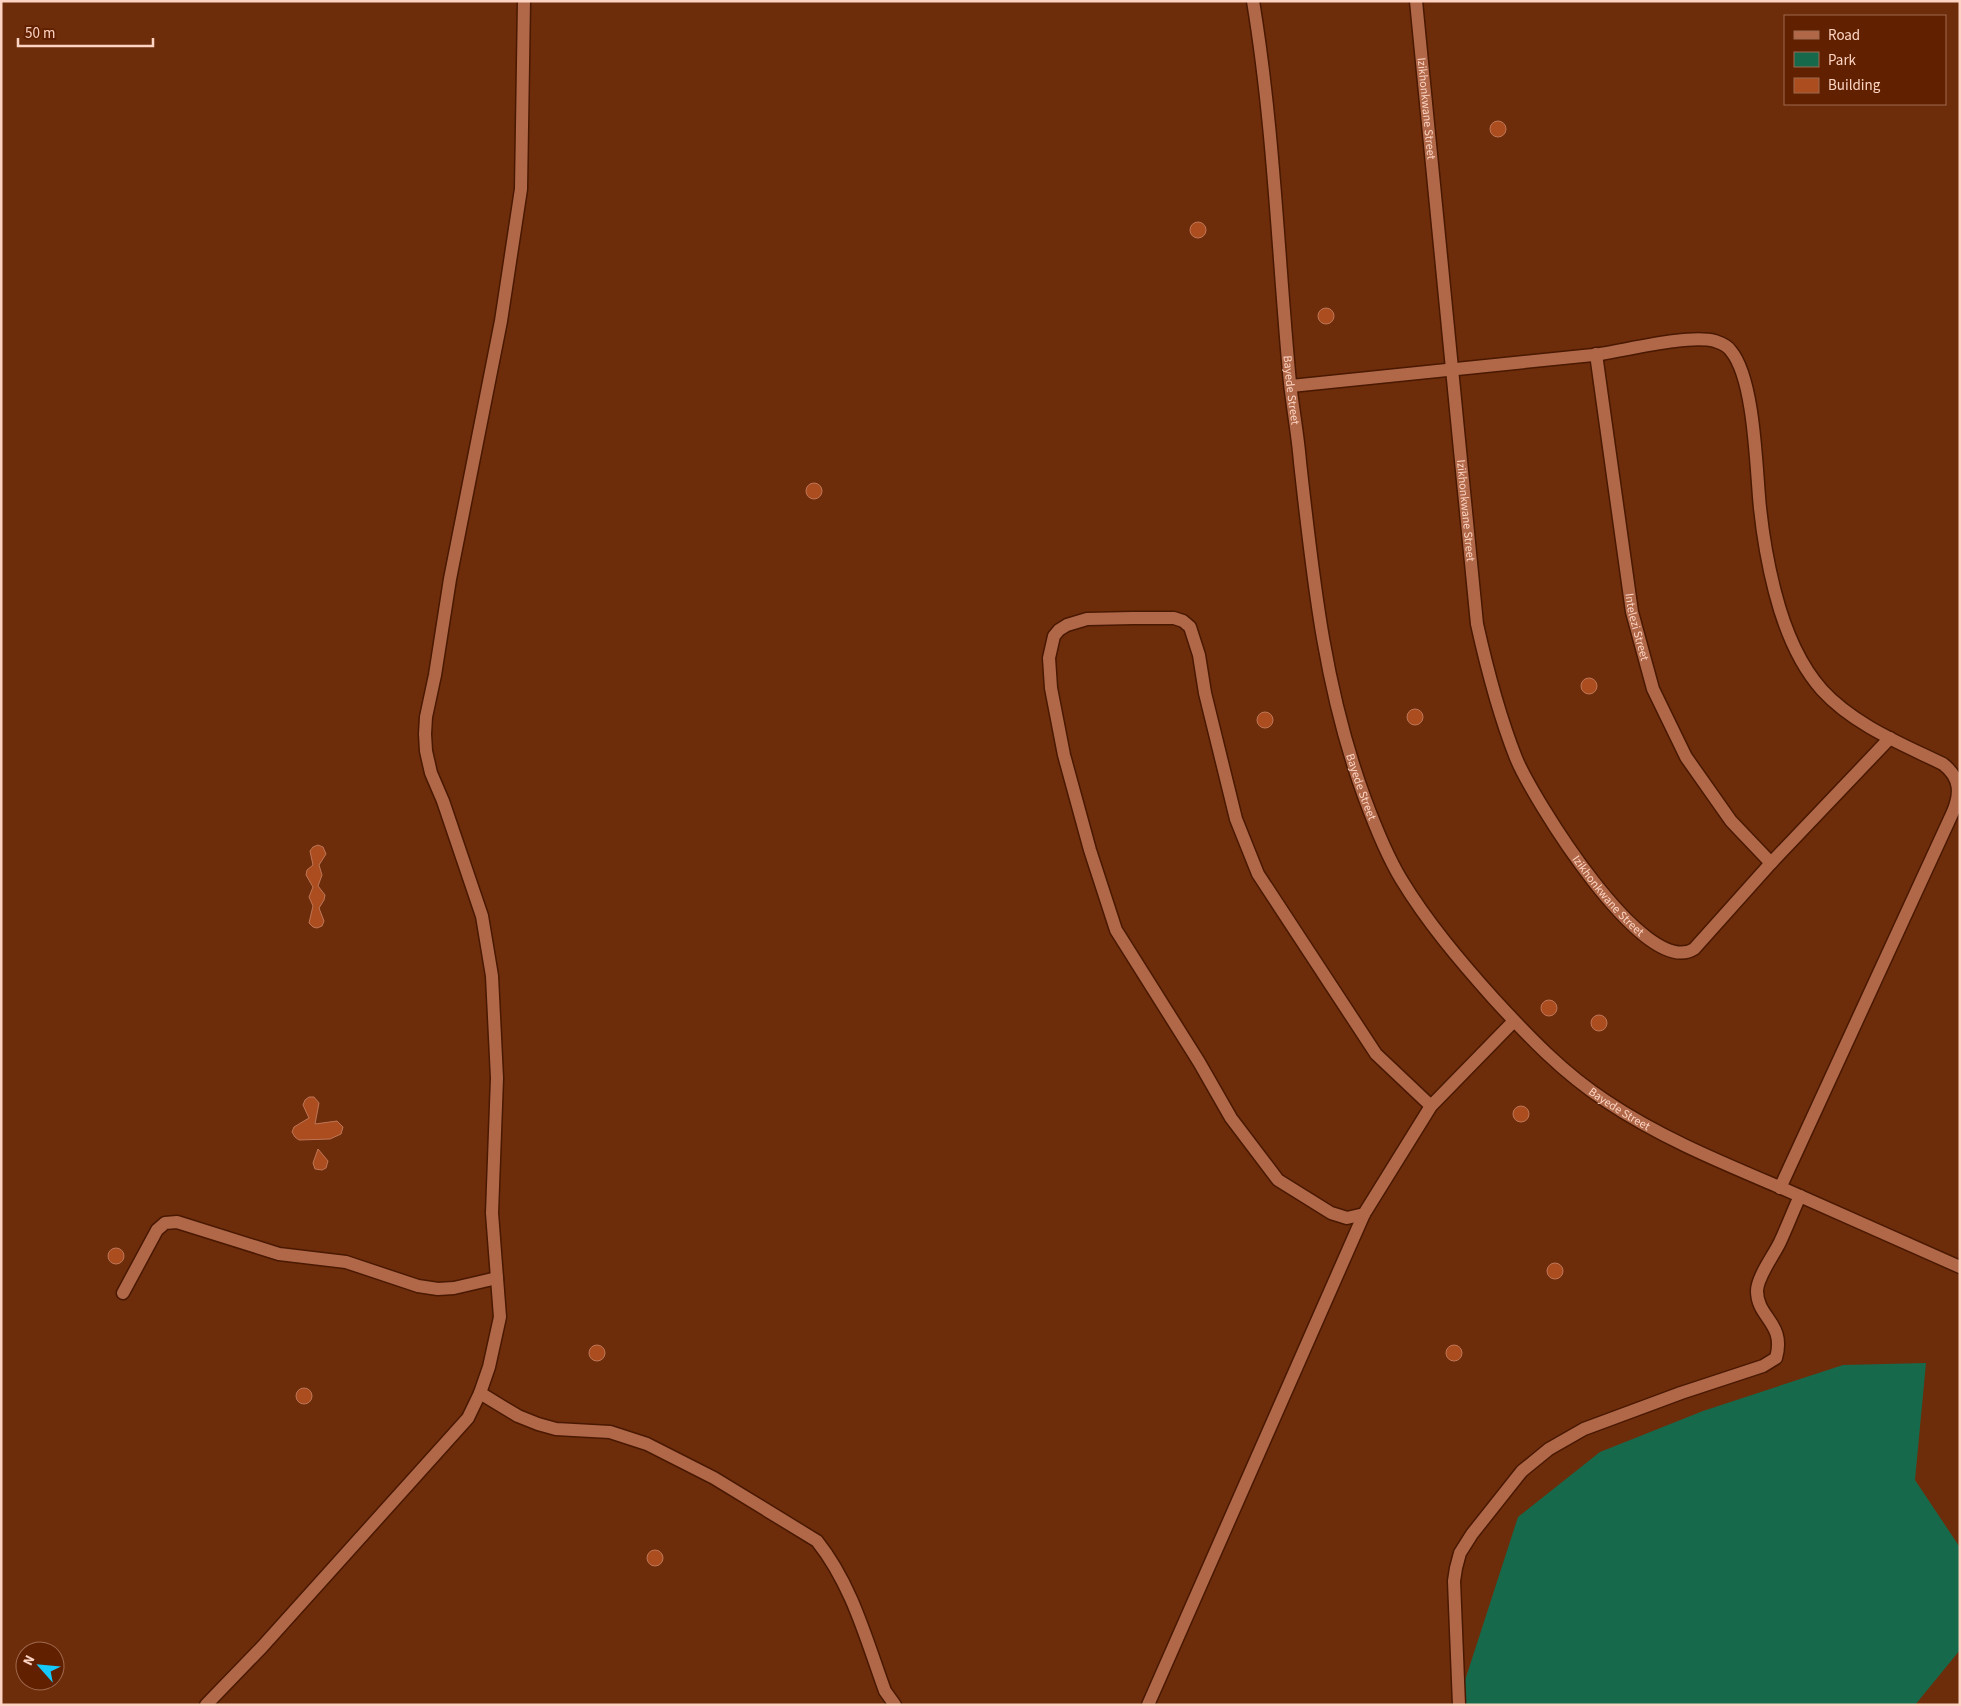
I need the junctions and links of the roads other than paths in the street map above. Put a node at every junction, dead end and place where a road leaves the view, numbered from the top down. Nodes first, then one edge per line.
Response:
1 (524, 1) edge
2 (1253, 1) edge
3 (1416, 1) edge
4 (1596, 354) junction
5 (1451, 369) junction
6 (1291, 386) junction
7 (1890, 738) junction
8 (1771, 863) junction
9 (1514, 1021) junction
10 (1432, 1106) junction
11 (1780, 1188) junction
12 (1800, 1196) junction
13 (1364, 1214) junction
14 (1960, 1268) edge
15 (496, 1278) junction
16 (123, 1293) dead end
17 (480, 1394) junction
18 (206, 1705) edge
19 (895, 1705) edge
20 (1148, 1705) edge
21 (1459, 1705) edge

1 - 15 street
2 - 6 street, Bayede Street
3 - 5 street, Izikhonkwane Street
4 - 5 street
4 - 7 street
4 - 8 street, Intelezi Street
5 - 6 street
5 - 8 street, Izikhonkwane Street
6 - 9 street, Bayede Street
7 - 8 street
7 - 11 street
9 - 10 street
9 - 11 street, Bayede Street
10 - 13 street
10 - 13 street
11 - 12 street, Bayede Street
12 - 14 street, Bayede Street
12 - 21 street
13 - 20 street
15 - 16 street
15 - 17 street
17 - 18 street
17 - 19 street

